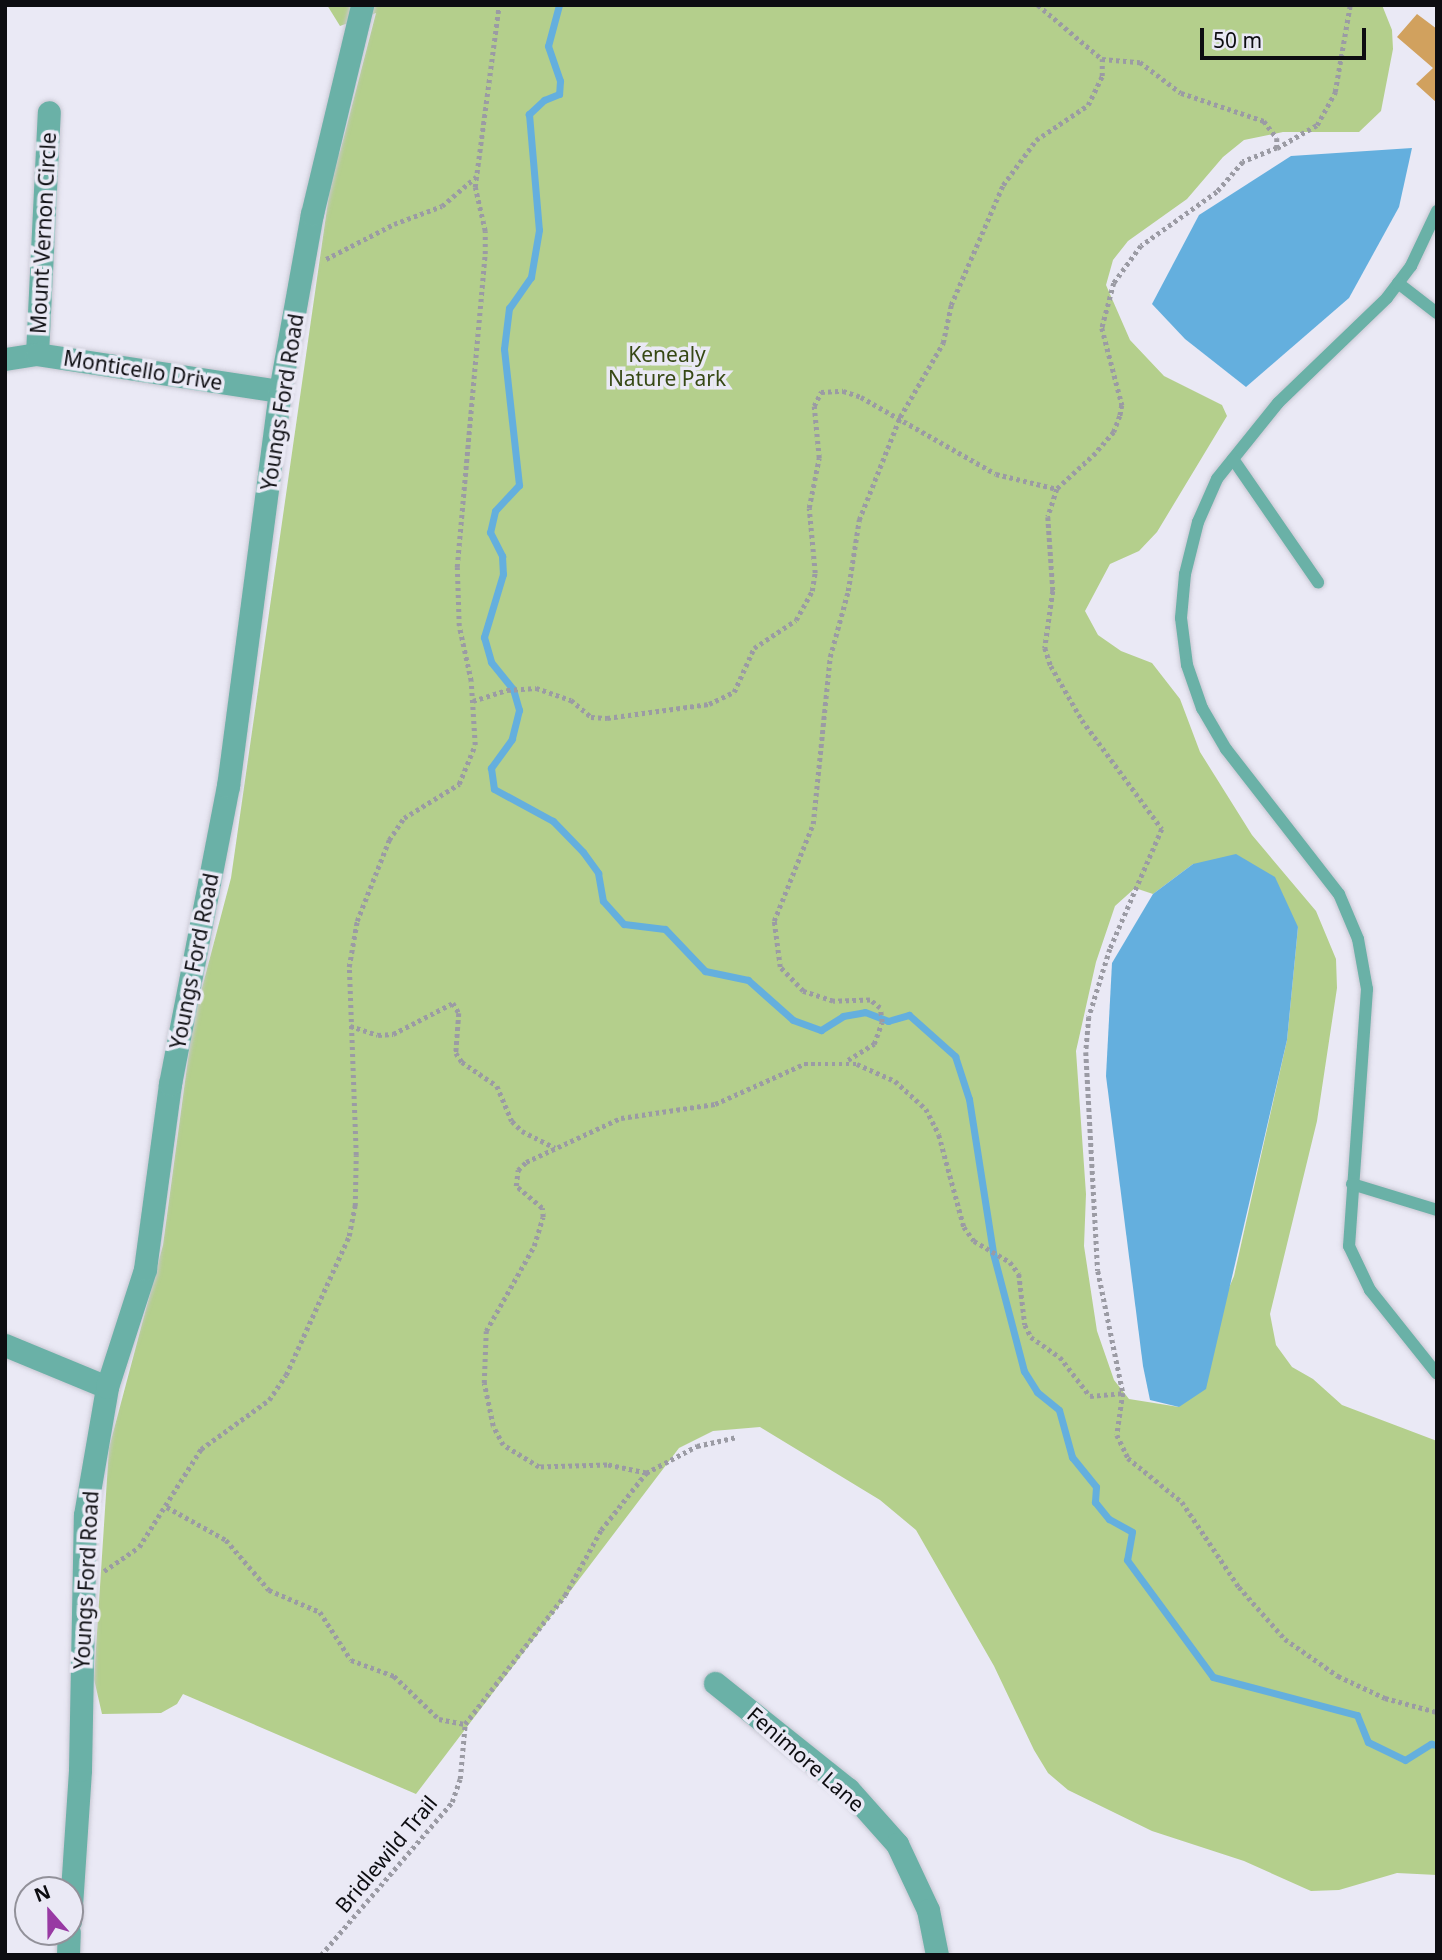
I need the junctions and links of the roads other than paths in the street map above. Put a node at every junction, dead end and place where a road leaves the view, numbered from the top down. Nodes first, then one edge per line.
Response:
1 (362, 5) edge
2 (49, 112) dead end
3 (1437, 211) edge
4 (1398, 282) junction
5 (1437, 313) edge
6 (37, 354) junction
7 (5, 359) edge
8 (280, 391) junction
9 (1233, 459) junction
10 (1318, 582) dead end
11 (1352, 1184) junction
12 (1437, 1210) edge
13 (5, 1345) edge
14 (1437, 1374) edge
15 (107, 1387) junction
16 (715, 1683) dead end
17 (73, 1876) edge
18 (937, 1955) edge

1 - 8 street, Youngs Ford Road
2 - 6 street, Mount Vernon Circle
3 - 4 lane
4 - 5 lane
4 - 9 lane
6 - 7 street, Monticello Drive
6 - 8 street, Monticello Drive
8 - 15 street, Youngs Ford Road
9 - 10 lane
9 - 11 lane
11 - 12 lane
11 - 14 lane
13 - 15 street
15 - 17 street, Youngs Ford Road
16 - 18 street, Fenimore Lane

